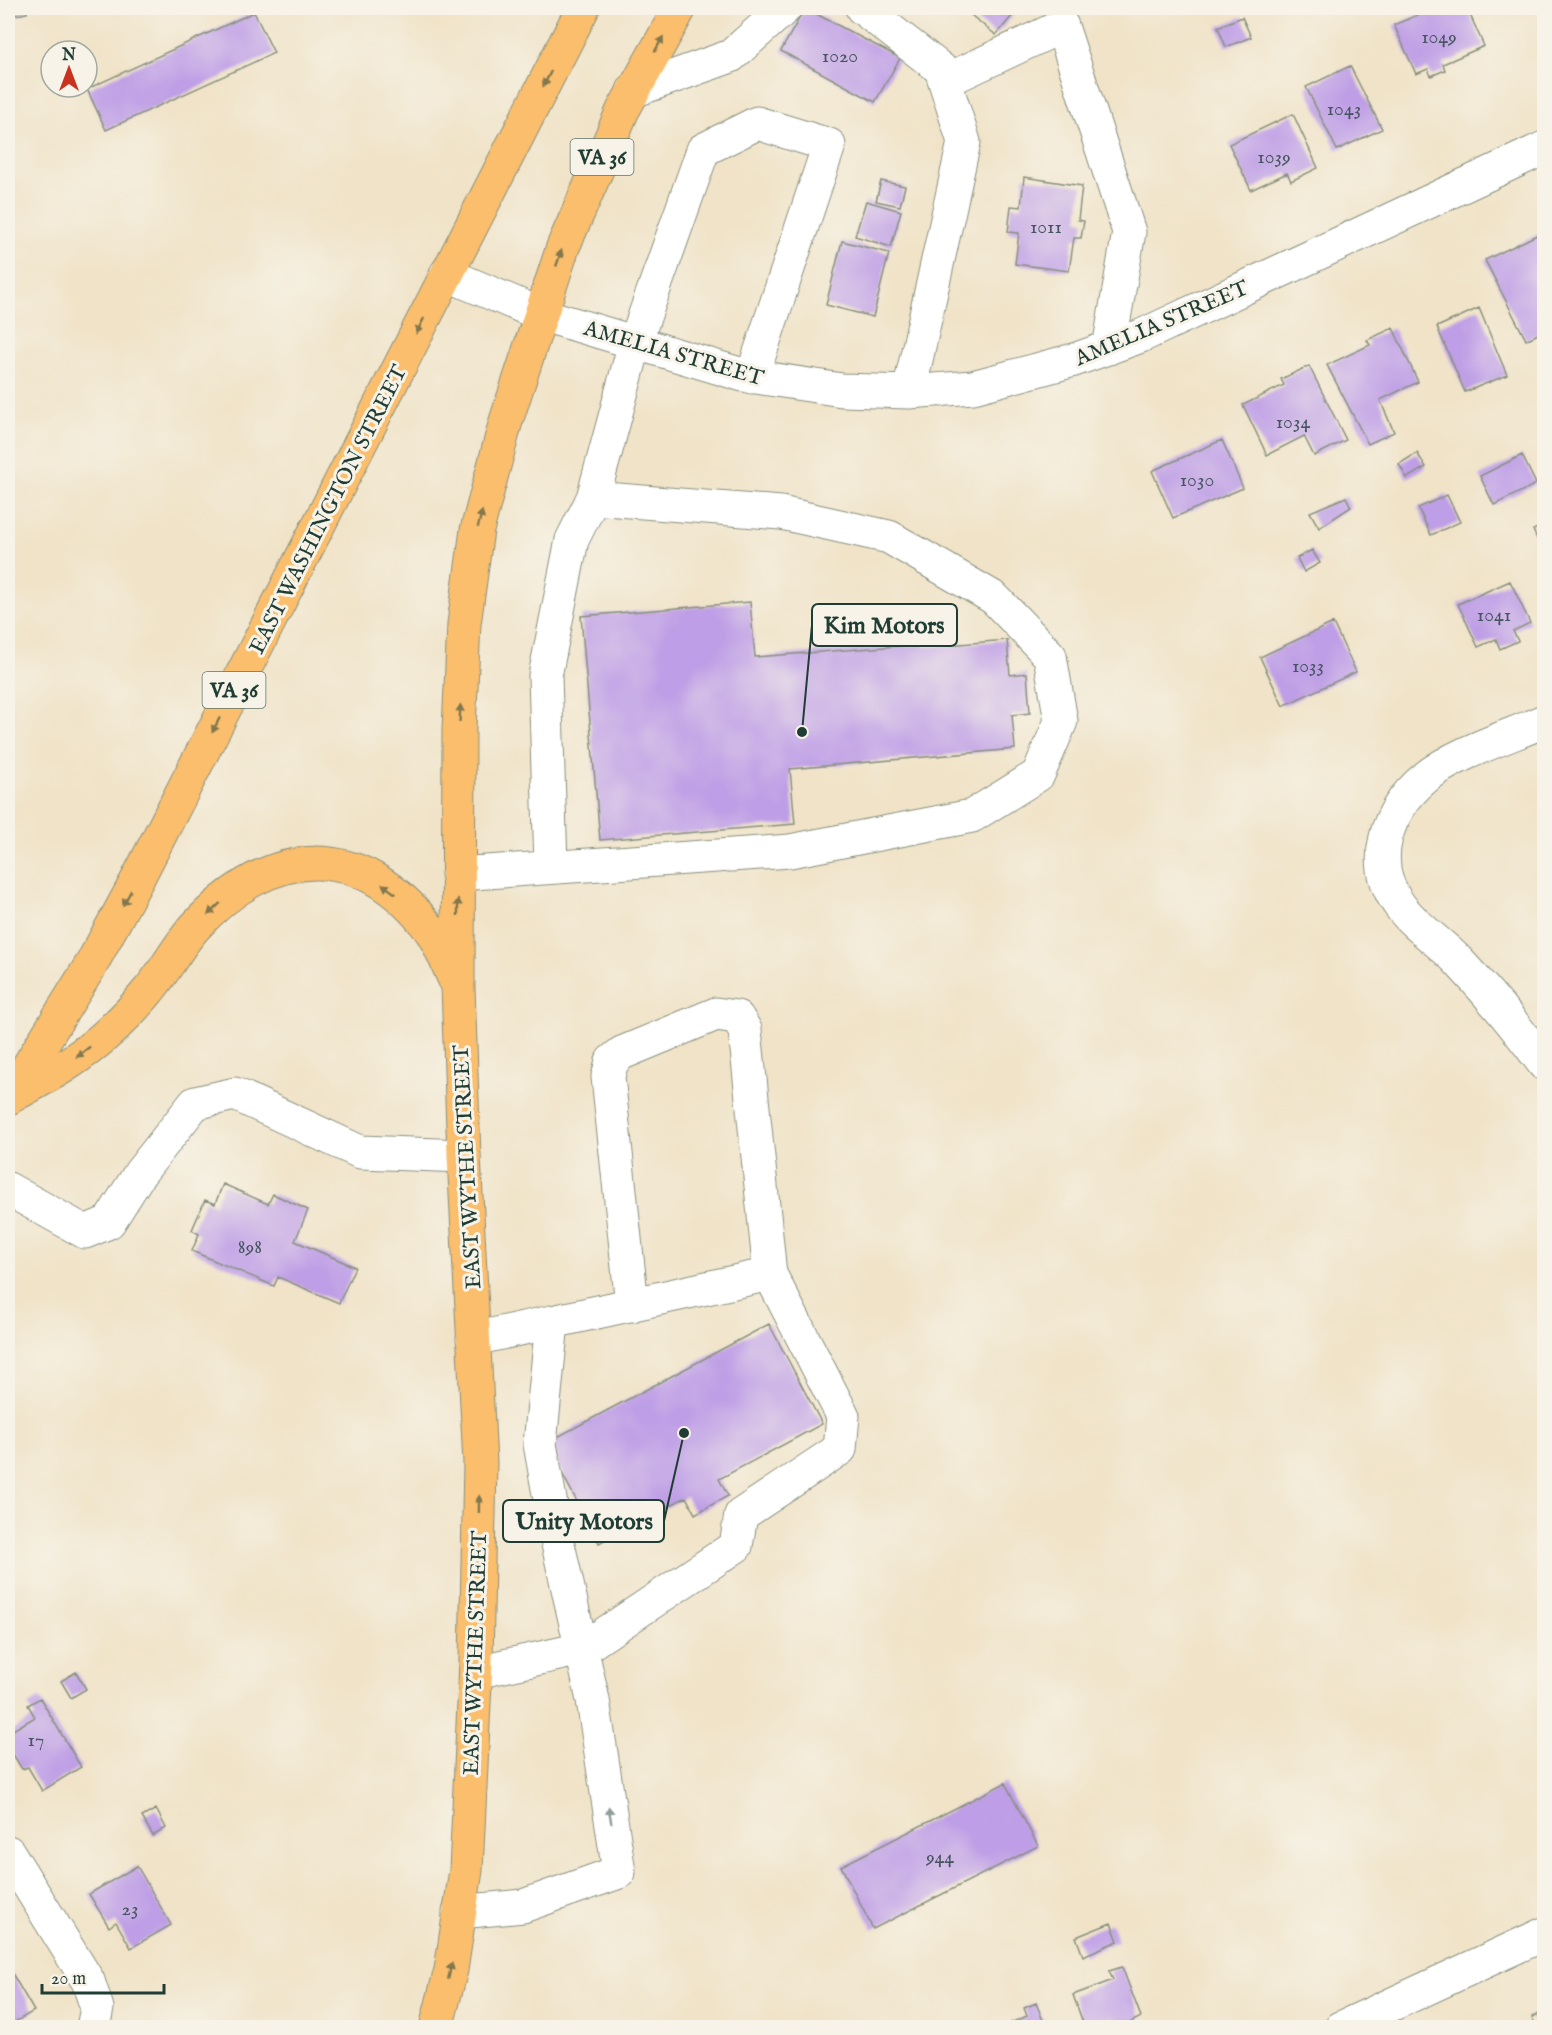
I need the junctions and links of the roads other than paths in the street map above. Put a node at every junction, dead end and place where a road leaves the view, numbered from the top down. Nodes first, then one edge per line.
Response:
1 (583, 8) edge
2 (680, 8) edge
3 (785, 8) edge
4 (862, 8) edge
5 (1058, 17) edge
6 (945, 81) junction
7 (633, 91) junction
8 (1545, 148) edge
9 (446, 274) junction
10 (540, 314) junction
11 (635, 343) junction
12 (1109, 348) junction
13 (752, 377) junction
14 (909, 392) junction
15 (593, 498) junction
16 (1545, 721) edge
17 (551, 866) junction
18 (458, 874) junction
19 (458, 987) junction
20 (1545, 1064) edge
21 (8, 1099) edge
22 (464, 1156) junction
23 (8, 1189) edge
24 (770, 1274) junction
25 (632, 1305) junction
26 (552, 1322) junction
27 (473, 1339) junction
28 (582, 1650) junction
29 (476, 1672) junction
30 (8, 1852) edge
31 (459, 1912) junction
32 (1545, 1934) edge
33 (93, 2028) edge
34 (436, 2028) edge
35 (1341, 2028) edge

1 -> 9 highway, EAST WASHINGTON STREET / VA 36
7 -> 2 highway, VA 36
3 - 7 street
4 - 6 street
5 - 6 street
5 - 12 street
6 - 14 street
10 -> 7 highway, VA 36
8 - 12 street, AMELIA STREET
9 - 10 street, AMELIA STREET
9 -> 21 highway, EAST WASHINGTON STREET / VA 36
10 - 11 street, AMELIA STREET
18 -> 10 highway, EAST WYTHE STREET / VA 36
11 - 13 street, AMELIA STREET
11 - 13 street
11 - 15 street
12 - 14 street, AMELIA STREET
13 - 14 street, AMELIA STREET
15 - 17 street
15 - 17 street
16 - 20 street
17 - 18 street
19 -> 18 highway, EAST WYTHE STREET / VA 36
19 -> 21 highway
19 - 22 highway, EAST WYTHE STREET / VA 36
22 - 23 street
22 - 27 highway, EAST WYTHE STREET / VA 36
24 - 25 street
24 - 25 street
24 - 28 street
25 - 26 street
26 - 27 street
26 - 28 street
29 -> 27 highway, EAST WYTHE STREET / VA 36
28 - 29 street
31 -> 28 street
29 - 31 highway, EAST WYTHE STREET / VA 36
30 - 33 street
34 -> 31 highway, EAST WYTHE STREET / VA 36
32 - 35 street

